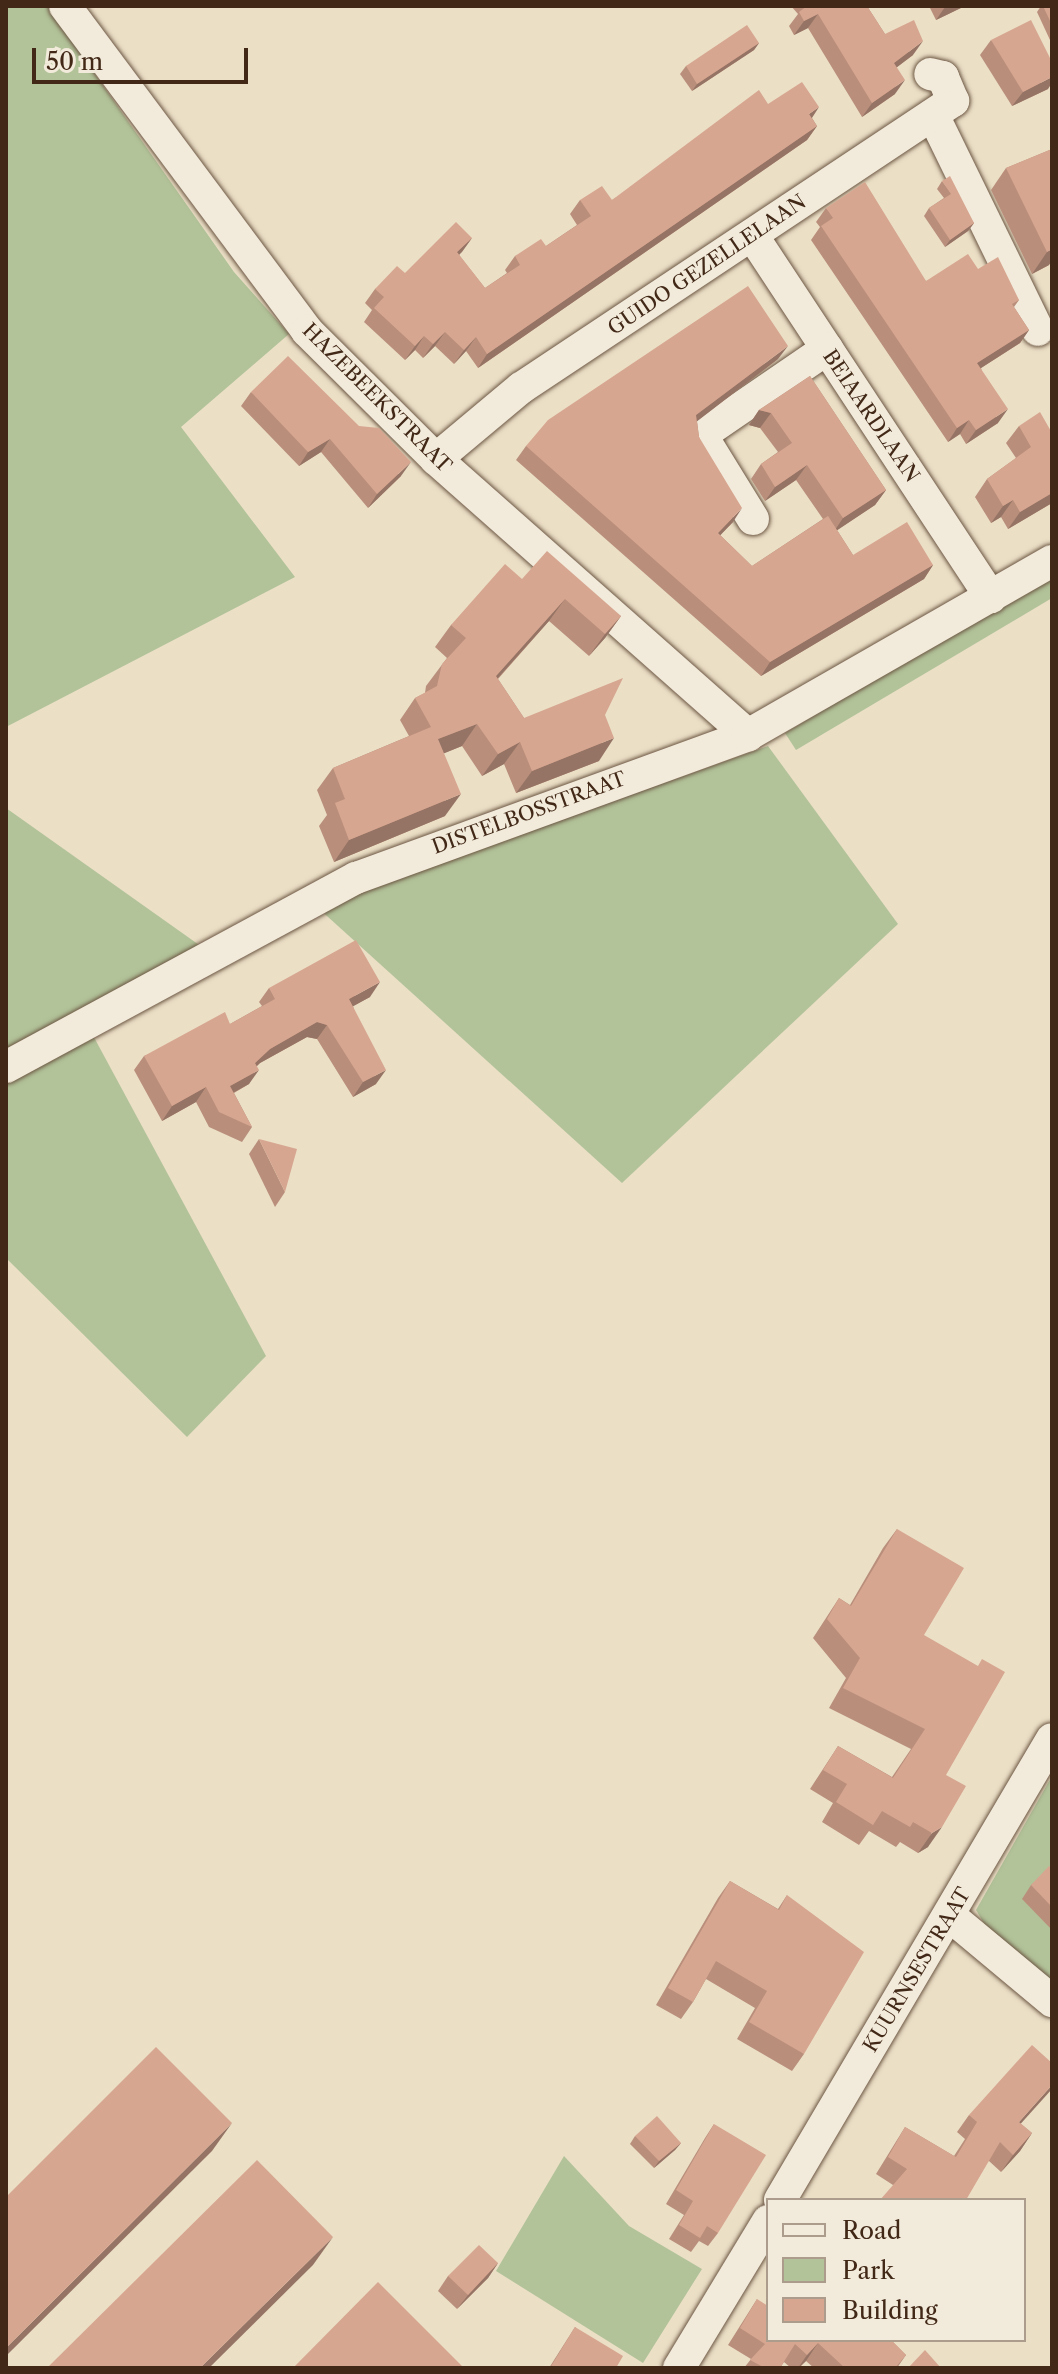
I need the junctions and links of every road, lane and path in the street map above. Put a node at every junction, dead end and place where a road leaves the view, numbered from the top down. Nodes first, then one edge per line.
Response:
1 (65, 6) edge
2 (930, 74) dead end
3 (933, 115) junction
4 (752, 235) junction
5 (1038, 330) dead end
6 (827, 349) junction
7 (436, 459) junction
8 (753, 519) dead end
9 (1052, 561) edge
10 (991, 597) junction
11 (748, 735) junction
12 (6, 1067) edge
13 (1052, 1739) edge
14 (950, 1916) junction
15 (1052, 2001) edge
16 (781, 2198) edge
17 (766, 2224) edge
18 (679, 2368) edge

1 - 7 street, HAZEBEEKSTRAAT
2 - 3 street
3 - 4 street, GUIDO GEZELLELAAN
3 - 5 street
4 - 6 street, BEIAARDLAAN
4 - 7 street, GUIDO GEZELLELAAN
6 - 8 street
6 - 10 street, BEIAARDLAAN
7 - 11 street, HAZEBEEKSTRAAT
9 - 10 street, DISTELBOSSTRAAT
10 - 11 street, DISTELBOSSTRAAT
11 - 12 street, DISTELBOSSTRAAT
13 - 14 street, KUURNSESTRAAT
14 - 15 street
14 - 16 street, KUURNSESTRAAT
17 - 18 street

